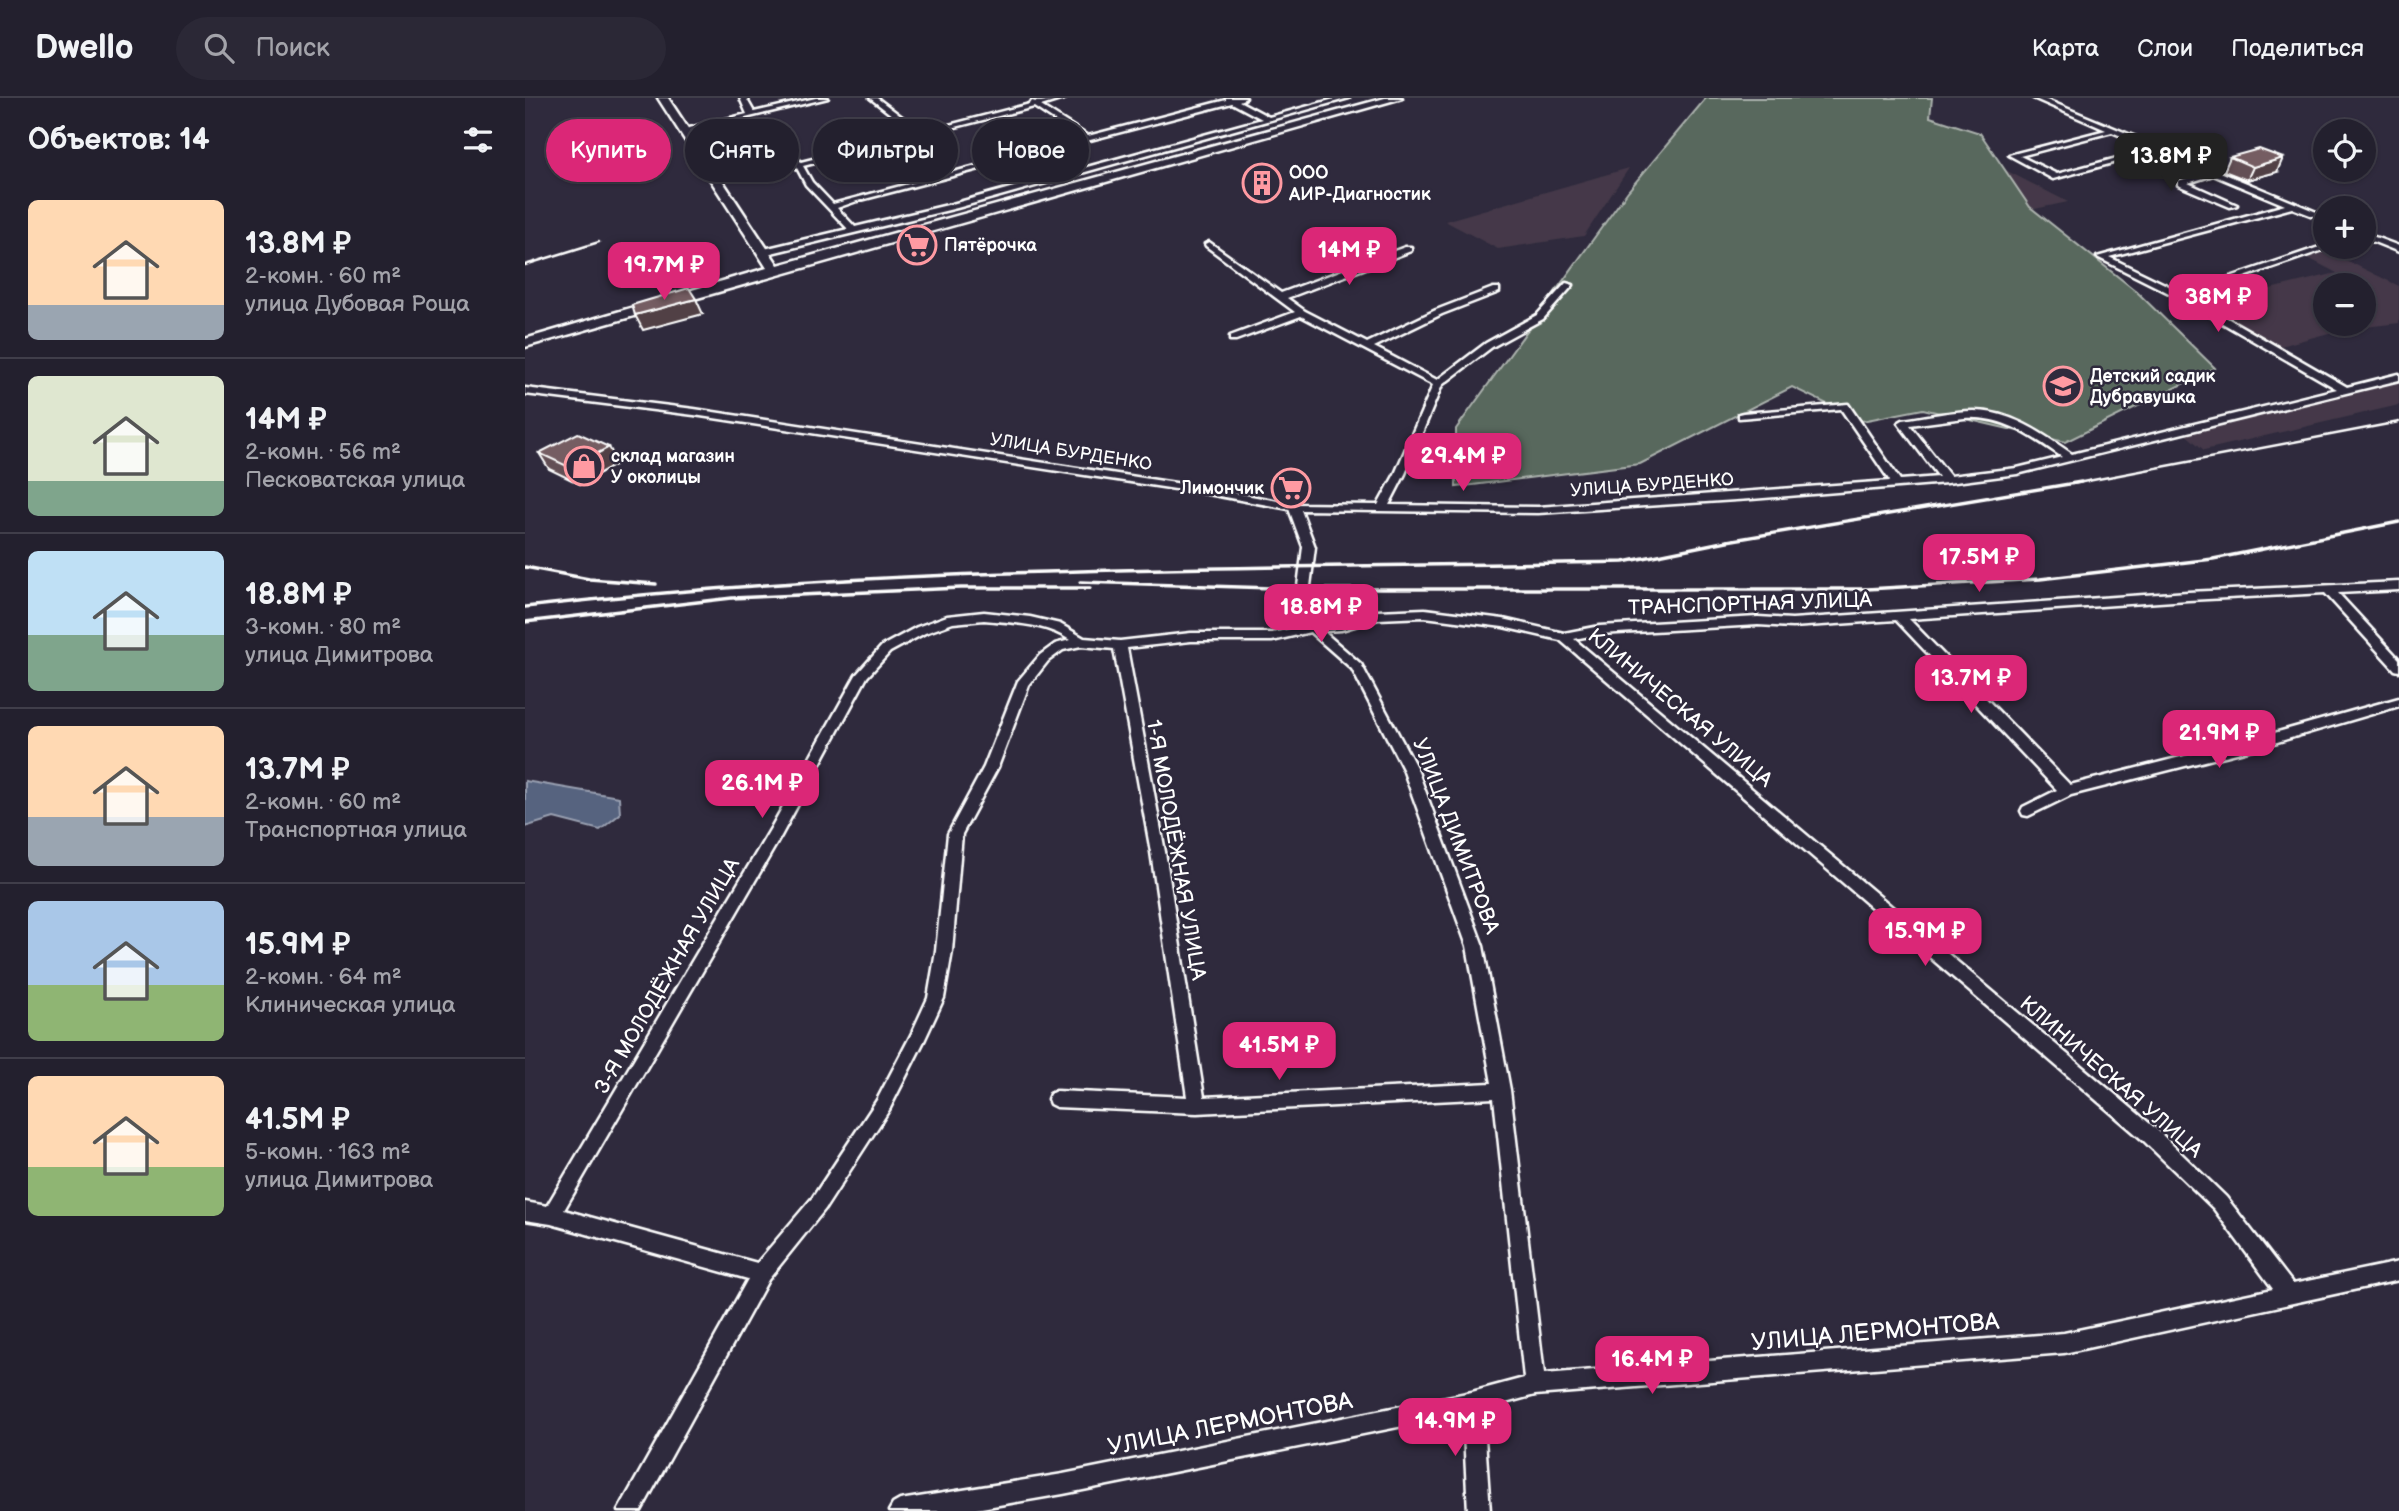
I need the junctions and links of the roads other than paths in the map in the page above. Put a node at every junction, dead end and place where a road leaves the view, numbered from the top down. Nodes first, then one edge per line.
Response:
1 (663, 98) edge
2 (743, 98) edge
3 (825, 98) edge
4 (873, 98) edge
5 (1024, 98) edge
6 (1063, 98) edge
7 (1243, 98) edge
8 (1346, 98) edge
9 (1397, 98) edge
10 (2036, 98) edge
11 (1230, 99) edge
12 (1034, 105) junction
13 (751, 114) junction
14 (737, 119) edge
15 (901, 119) edge
16 (1056, 119) edge
17 (1268, 119) junction
18 (958, 124) edge
19 (685, 130) edge
20 (2113, 130) junction
21 (1089, 138) edge
22 (2158, 149) junction
23 (813, 161) edge
24 (799, 165) joint
25 (972, 169) edge
26 (2214, 172) junction
27 (718, 182) edge
28 (2233, 205) dead end
29 (2293, 205) junction
30 (832, 207) junction
31 (2313, 213) edge
32 (852, 229) junction
33 (2376, 240) edge
34 (1209, 244) dead end
35 (1408, 249) dead end
36 (2399, 249) edge
37 (763, 252) junction
38 (2313, 252) edge
39 (775, 270) junction
40 (1569, 285) dead end
41 (1496, 290) dead end
42 (2182, 296) junction
43 (1280, 297) junction
44 (1302, 313) junction
45 (1233, 338) dead end
46 (525, 343) edge
47 (1366, 347) junction
48 (2399, 377) edge
49 (1439, 384) junction
50 (2345, 390) junction
51 (525, 391) edge
52 (1743, 416) dead end
53 (2071, 458) junction
54 (1947, 480) junction
55 (1897, 484) junction
56 (1294, 507) junction
57 (1382, 507) junction
58 (2399, 586) edge
59 (2329, 590) junction
60 (1899, 616) junction
61 (1312, 628) junction
62 (1564, 637) junction
63 (1081, 642) junction
64 (1120, 645) junction
65 (2399, 667) edge
66 (2399, 702) edge
67 (2067, 791) junction
68 (2028, 811) dead end
69 (1502, 1090) junction
70 (1056, 1099) dead end
71 (1197, 1105) junction
72 (525, 1211) edge
73 (551, 1215) junction
74 (2399, 1272) edge
75 (761, 1273) junction
76 (2290, 1296) junction
77 (1535, 1385) junction
78 (1472, 1402) junction
79 (629, 1511) edge
80 (900, 1511) edge
81 (1479, 1511) edge

1 - 19 main road
2 - 13 street
3 - 13 street
4 - 15 street
5 - 12 street
6 - 12 street
7 - 11 street
8 - 17 street
9 - 39 main road
10 - 20 street
11 - 17 street
11 - 21 street
12 - 16 street
12 - 18 street
13 - 14 street
17 - 32 street
20 - 22 street
20 - 22 street
22 - 26 street
23 - 24 street
24 - 30 street
25 - 30 street
26 - 28 street
26 - 29 street
27 - 37 main road
29 - 31 street
29 - 42 street
30 - 32 street
32 - 37 street
33 - 36 street
34 - 43 street
35 - 43 street
37 - 39 main road
38 - 42 street
39 - 46 main road
40 - 49 street
41 - 47 street
42 - 50 street
43 - 44 street
44 - 45 street
44 - 47 street
47 - 49 street
48 - 50 street, УЛИЦА БУРДЕНКО
49 - 57 street
50 - 53 street, УЛИЦА БУРДЕНКО
51 - 56 street, УЛИЦА БУРДЕНКО
52 - 55 street
53 - 54 street, УЛИЦА БУРДЕНКО
53 - 54 street
54 - 55 street, УЛИЦА БУРДЕНКО
55 - 57 street, УЛИЦА БУРДЕНКО
56 - 57 street, УЛИЦА БУРДЕНКО
56 - 61 street
58 - 59 street, ТРАНСПОРТНАЯ УЛИЦА
59 - 60 street, ТРАНСПОРТНАЯ УЛИЦА
59 - 65 street
60 - 62 street, ТРАНСПОРТНАЯ УЛИЦА
60 - 67 street
61 - 62 street
61 - 64 street
61 - 69 street, УЛИЦА ДИМИТРОВА
62 - 76 street, КЛИНИЧЕСКАЯ УЛИЦА
63 - 64 street
63 - 73 street, 3-Я МОЛОДЁЖНАЯ УЛИЦА
63 - 75 street
64 - 71 street, 1-Я МОЛОДЁЖНАЯ УЛИЦА
66 - 67 street
67 - 68 street
69 - 71 street
69 - 77 street, УЛИЦА ДИМИТРОВА
70 - 71 street
72 - 73 street
73 - 75 street
74 - 76 street, УЛИЦА ЛЕРМОНТОВА
75 - 79 street
76 - 77 street, УЛИЦА ЛЕРМОНТОВА
77 - 78 street, УЛИЦА ЛЕРМОНТОВА
78 - 80 street, УЛИЦА ЛЕРМОНТОВА
78 - 81 street

